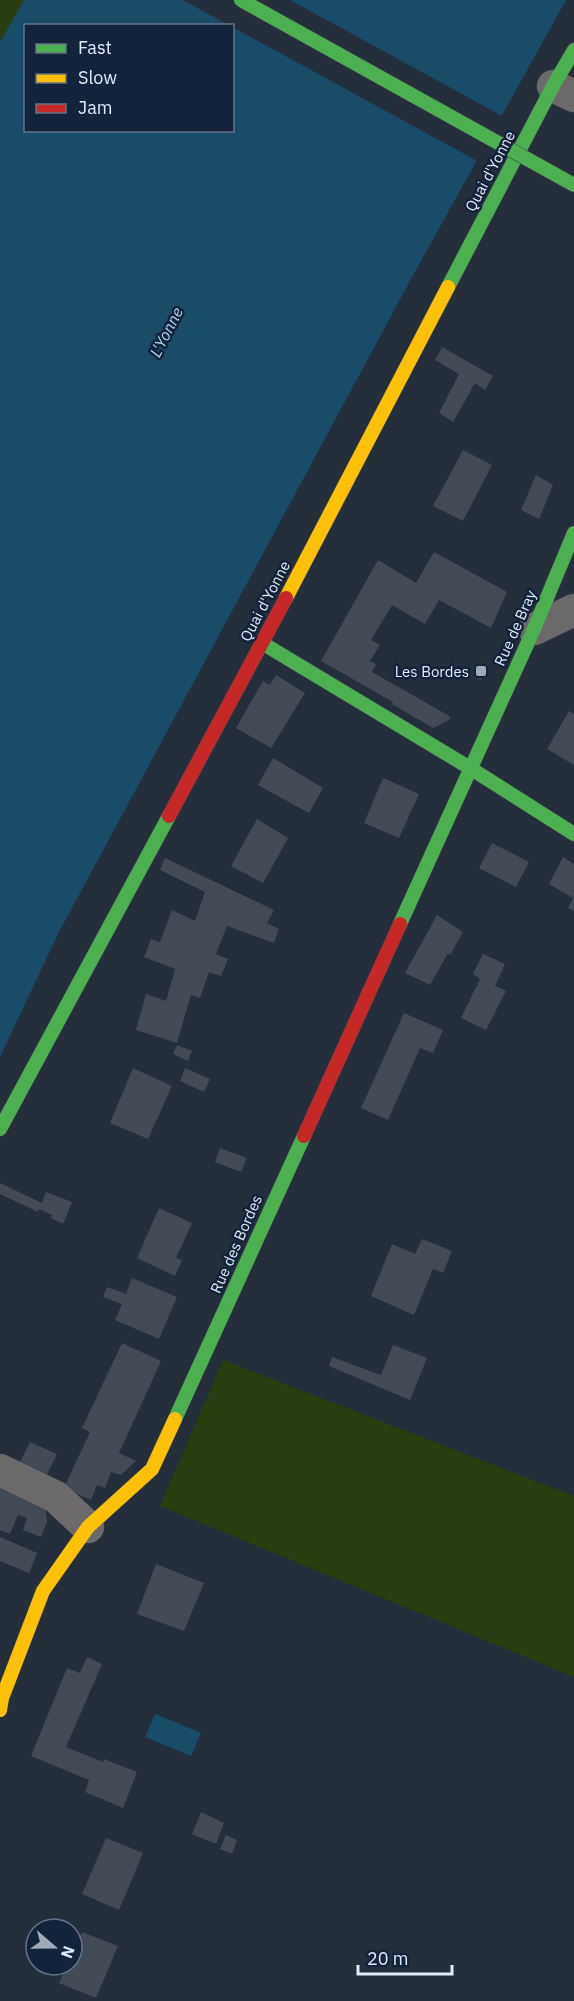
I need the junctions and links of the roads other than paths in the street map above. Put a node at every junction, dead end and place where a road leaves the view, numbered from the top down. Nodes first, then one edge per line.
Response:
1 (241, 0) edge
2 (574, 50) edge
3 (564, 91) edge
4 (574, 185) edge
5 (574, 533) edge
6 (574, 610) edge
7 (534, 629) junction
8 (262, 643) junction
9 (470, 768) junction
10 (574, 834) edge
11 (0, 1129) edge
12 (0, 1470) edge
13 (88, 1527) junction
14 (0, 1710) edge

1 - 4 street, bridge
2 - 3 street, Quai d'Yonne
3 - 8 street, Quai d'Yonne
5 - 7 street, Rue de Bray
6 - 7 street
7 - 9 street, Rue de Bray
8 - 9 street
8 - 11 street, Quai d'Yonne
9 - 10 street
9 - 13 street, Rue des Bordes
12 - 13 street
13 - 14 street, Rue des Bordes

